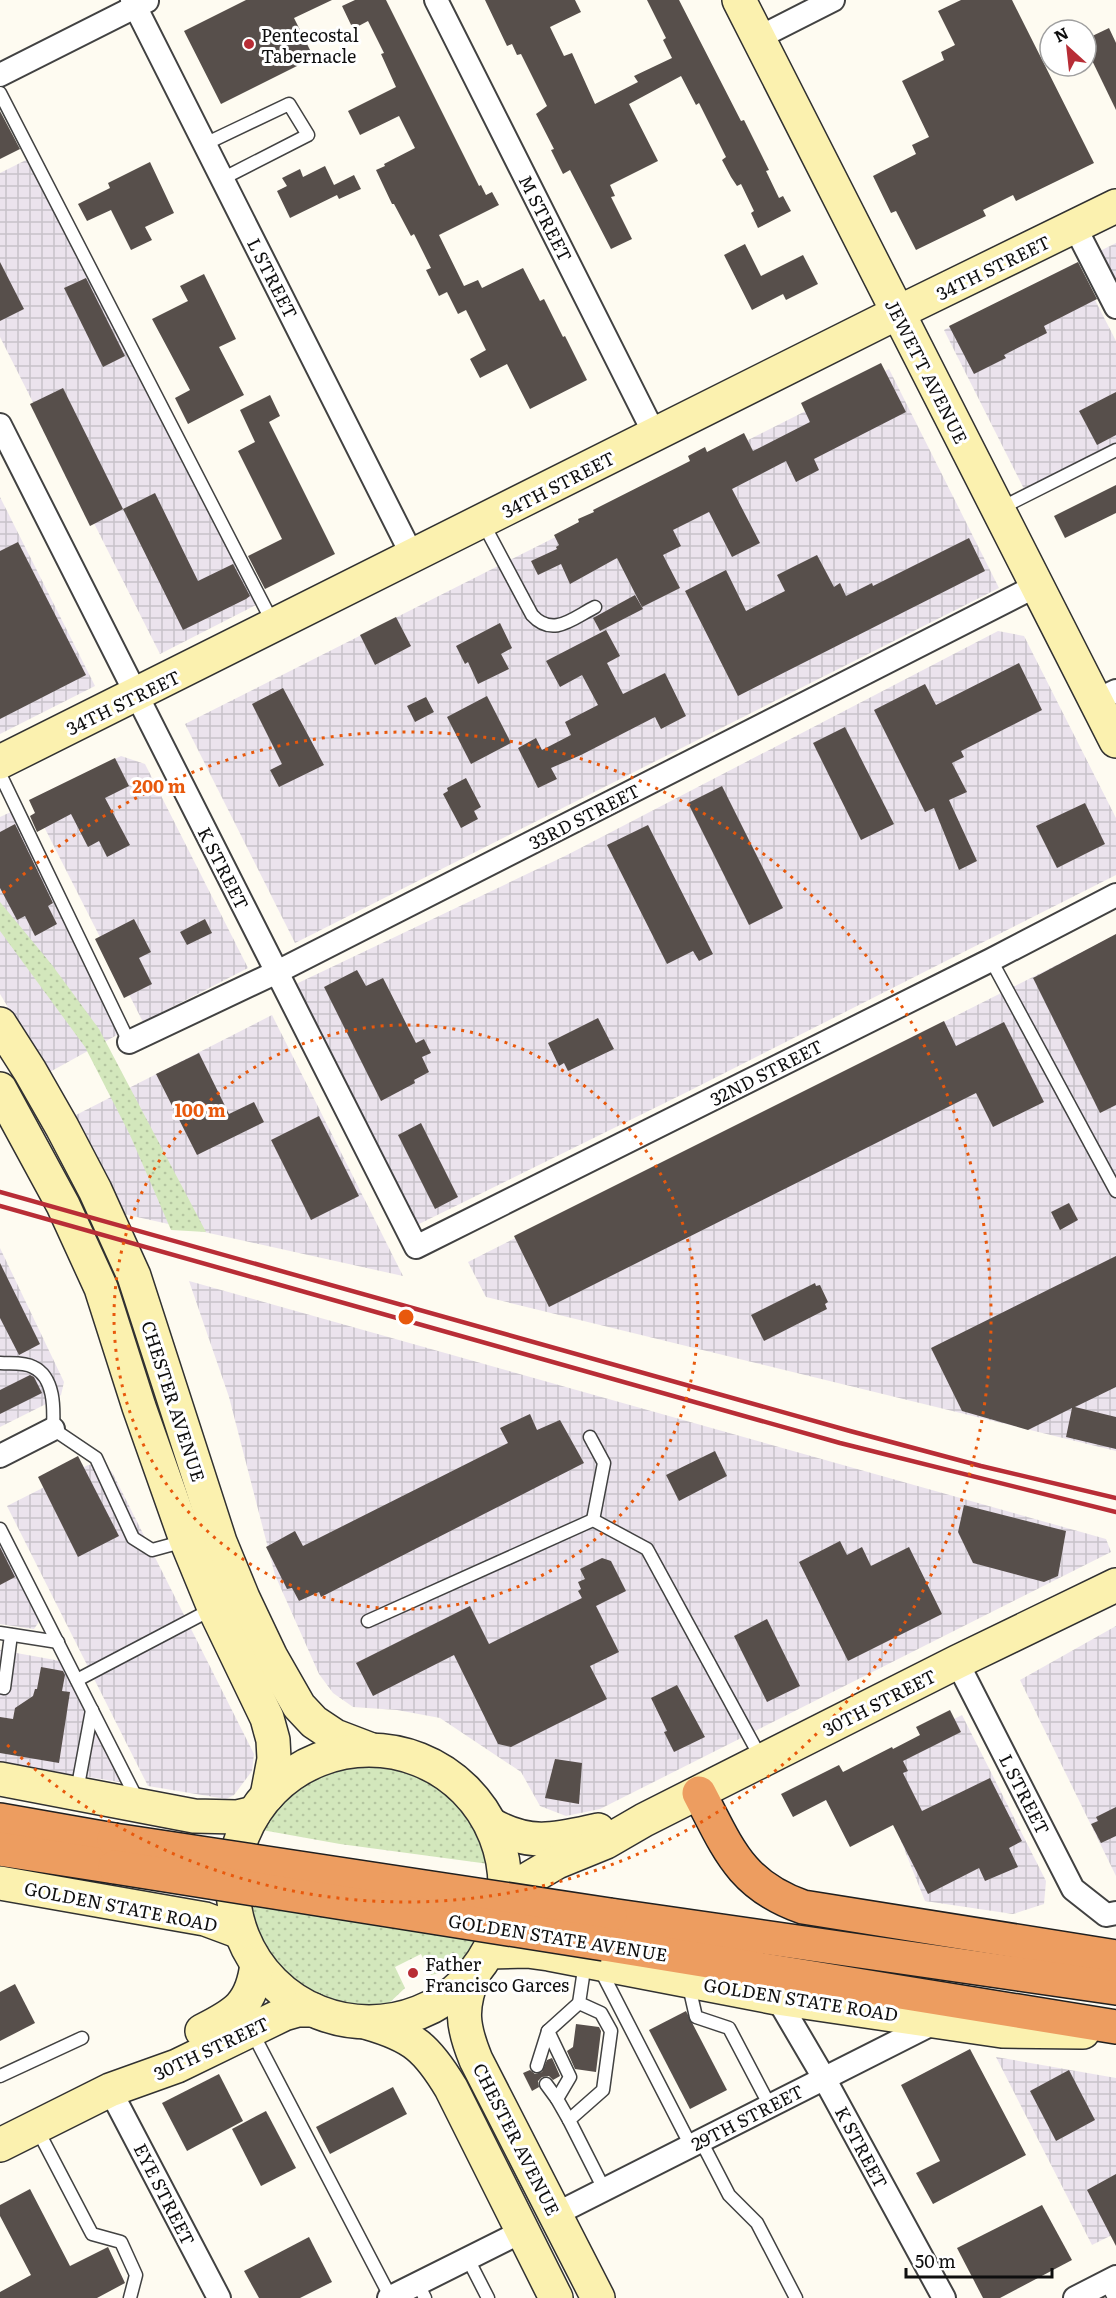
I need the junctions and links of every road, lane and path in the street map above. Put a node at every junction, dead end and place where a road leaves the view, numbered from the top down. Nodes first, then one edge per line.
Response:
1 (436, 0) edge
2 (739, 0) edge
3 (833, 0) edge
4 (139, 2) edge
5 (759, 38) junction
6 (0, 75) edge
7 (0, 93) edge
8 (205, 144) junction
9 (222, 179) junction
10 (1116, 206) edge
11 (1075, 226) junction
12 (1116, 307) edge
13 (897, 313) junction
14 (0, 425) edge
15 (655, 435) junction
16 (1116, 450) edge
17 (997, 510) junction
18 (482, 522) junction
19 (413, 557) junction
20 (1036, 585) junction
21 (595, 607) dead end
22 (275, 626) junction
23 (137, 695) junction
24 (1106, 696) edge
25 (1116, 741) edge
26 (0, 762) edge
27 (0, 774) edge
28 (1116, 895) edge
29 (991, 960) junction
30 (277, 972) junction
31 (0, 1024) edge
32 (129, 1042) joint
33 (0, 1089) edge
34 (1116, 1191) edge
35 (416, 1247) joint
36 (0, 1363) edge
37 (53, 1429) junction
38 (590, 1437) dead end
39 (0, 1456) edge
40 (592, 1520) junction
41 (0, 1529) edge
42 (186, 1540) junction
43 (1116, 1585) edge
44 (214, 1608) junction
45 (368, 1621) dead end
46 (6, 1634) edge
47 (58, 1642) junction
48 (957, 1662) junction
49 (77, 1680) junction
50 (0, 1688) edge
51 (92, 1710) junction
52 (371, 1749) junction
53 (762, 1761) junction
54 (0, 1779) edge
55 (76, 1793) junction
56 (699, 1793) junction
57 (260, 1804) junction
58 (140, 1805) junction
59 (0, 1820) edge
60 (644, 1820) junction
61 (492, 1825) junction
62 (0, 1849) edge
63 (114, 1853) junction
64 (0, 1883) edge
65 (506, 1892) junction
66 (1111, 1914) edge
67 (240, 1932) junction
68 (599, 1947) junction
69 (1116, 1957) edge
70 (481, 1963) junction
71 (257, 1964) junction
72 (688, 1981) junction
73 (1116, 1988) edge
74 (777, 1998) junction
75 (579, 2003) junction
76 (313, 2010) junction
77 (938, 2021) junction
78 (367, 2022) junction
79 (1116, 2027) edge
80 (250, 2030) junction
81 (548, 2031) junction
82 (1116, 2032) edge
83 (82, 2038) dead end
84 (537, 2066) dead end
85 (0, 2076) edge
86 (824, 2078) junction
87 (546, 2084) dead end
88 (110, 2090) junction
89 (557, 2099) junction
90 (770, 2106) junction
91 (569, 2120) junction
92 (36, 2127) junction
93 (696, 2143) junction
94 (0, 2145) edge
95 (604, 2190) junction
96 (556, 2214) junction
97 (523, 2231) junction
98 (468, 2259) junction
99 (1112, 2286) edge
100 (422, 2291) edge
101 (130, 2298) edge
102 (219, 2298) edge
103 (390, 2298) edge
104 (488, 2298) edge
105 (556, 2298) edge
106 (598, 2298) edge
107 (796, 2298) edge
108 (944, 2298) edge
109 (1075, 2298) edge

1 - 15 street, M STREET
2 - 5 main road, JEWETT AVENUE
3 - 5 street
4 - 6 street
4 - 8 street, L STREET
5 - 13 main road, JEWETT AVENUE
7 - 22 lane
8 - 9 street, L STREET
8 - 9 lane
9 - 19 street, L STREET
10 - 11 main road, 34TH STREET
11 - 12 street
11 - 13 main road, 34TH STREET
13 - 15 main road, 34TH STREET
13 - 17 main road, JEWETT AVENUE
14 - 23 street, K STREET
15 - 18 main road, 34TH STREET
16 - 17 lane
17 - 20 main road, JEWETT AVENUE
18 - 19 main road, 34TH STREET
18 - 21 lane
19 - 22 main road, 34TH STREET
20 - 24 main road, JEWETT AVENUE
20 - 30 street, 33RD STREET
22 - 23 main road, 34TH STREET
23 - 26 main road, 34TH STREET
23 - 30 street, K STREET
24 - 25 main road, JEWETT AVENUE
27 - 32 lane
28 - 29 street, 32ND STREET
29 - 34 lane
29 - 35 street, 32ND STREET
30 - 32 street, 33RD STREET
30 - 35 street, K STREET
31 - 52 main road, CHESTER AVENUE
33 - 42 main road, CHESTER AVENUE
36 - 37 lane
37 - 39 street
37 - 42 lane
38 - 40 lane
40 - 45 lane
40 - 53 lane
41 - 47 lane
42 - 44 main road, CHESTER AVENUE
43 - 48 main road, 30TH STREET
44 - 49 lane
44 - 57 main road, CHESTER AVENUE
46 - 47 lane
46 - 50 lane
47 - 49 lane
48 - 53 main road, 30TH STREET
48 - 66 street, L STREET
49 - 51 lane
51 - 55 lane
51 - 58 lane
52 - 57 main road
52 - 61 main road, CHESTER AVENUE
53 - 56 main road, 30TH STREET
54 - 55 main road
55 - 58 main road
56 - 60 main road, 30TH STREET
56 - 69 highway
57 - 58 main road
57 - 67 main road
59 - 63 highway, GOLDEN STATE AVENUE
60 - 61 main road, 30TH STREET
60 - 65 main road, 30TH STREET
61 - 65 main road, CHESTER AVENUE
62 - 63 highway, GOLDEN STATE AVENUE
63 - 68 highway, GOLDEN STATE AVENUE, bridge
64 - 67 main road, GOLDEN STATE ROAD
65 - 70 main road, CHESTER AVENUE
67 - 71 main road
68 - 70 main road, GOLDEN STATE ROAD
68 - 72 main road, GOLDEN STATE ROAD
68 - 73 highway, GOLDEN STATE AVENUE
68 - 75 lane
68 - 79 highway, GOLDEN STATE AVENUE
68 - 93 lane
70 - 78 main road
70 - 96 main road, CHESTER AVENUE
71 - 76 main road
71 - 88 main road, 30TH STREET
72 - 74 main road, GOLDEN STATE ROAD
72 - 90 lane
74 - 77 main road, GOLDEN STATE ROAD
74 - 86 street, K STREET
75 - 81 lane
75 - 91 lane
76 - 78 main road
76 - 80 main road, 30TH STREET
77 - 82 main road, GOLDEN STATE ROAD
77 - 86 street, 29TH STREET
78 - 97 main road, CHESTER AVENUE
80 - 88 main road, 30TH STREET
80 - 103 lane
81 - 84 lane
81 - 89 lane
83 - 85 lane
86 - 90 street, 29TH STREET
86 - 108 street, K STREET
87 - 89 lane
88 - 92 main road, 30TH STREET
88 - 102 street, EYE STREET
89 - 91 lane
90 - 93 street, 29TH STREET
91 - 95 lane
92 - 94 main road, 30TH STREET
92 - 101 lane
93 - 95 street, 29TH STREET
93 - 107 lane
95 - 96 street, 29TH STREET
96 - 106 main road, CHESTER AVENUE
97 - 98 street
97 - 105 main road, CHESTER AVENUE
98 - 100 street
98 - 104 lane
99 - 109 street
100 - 103 street

